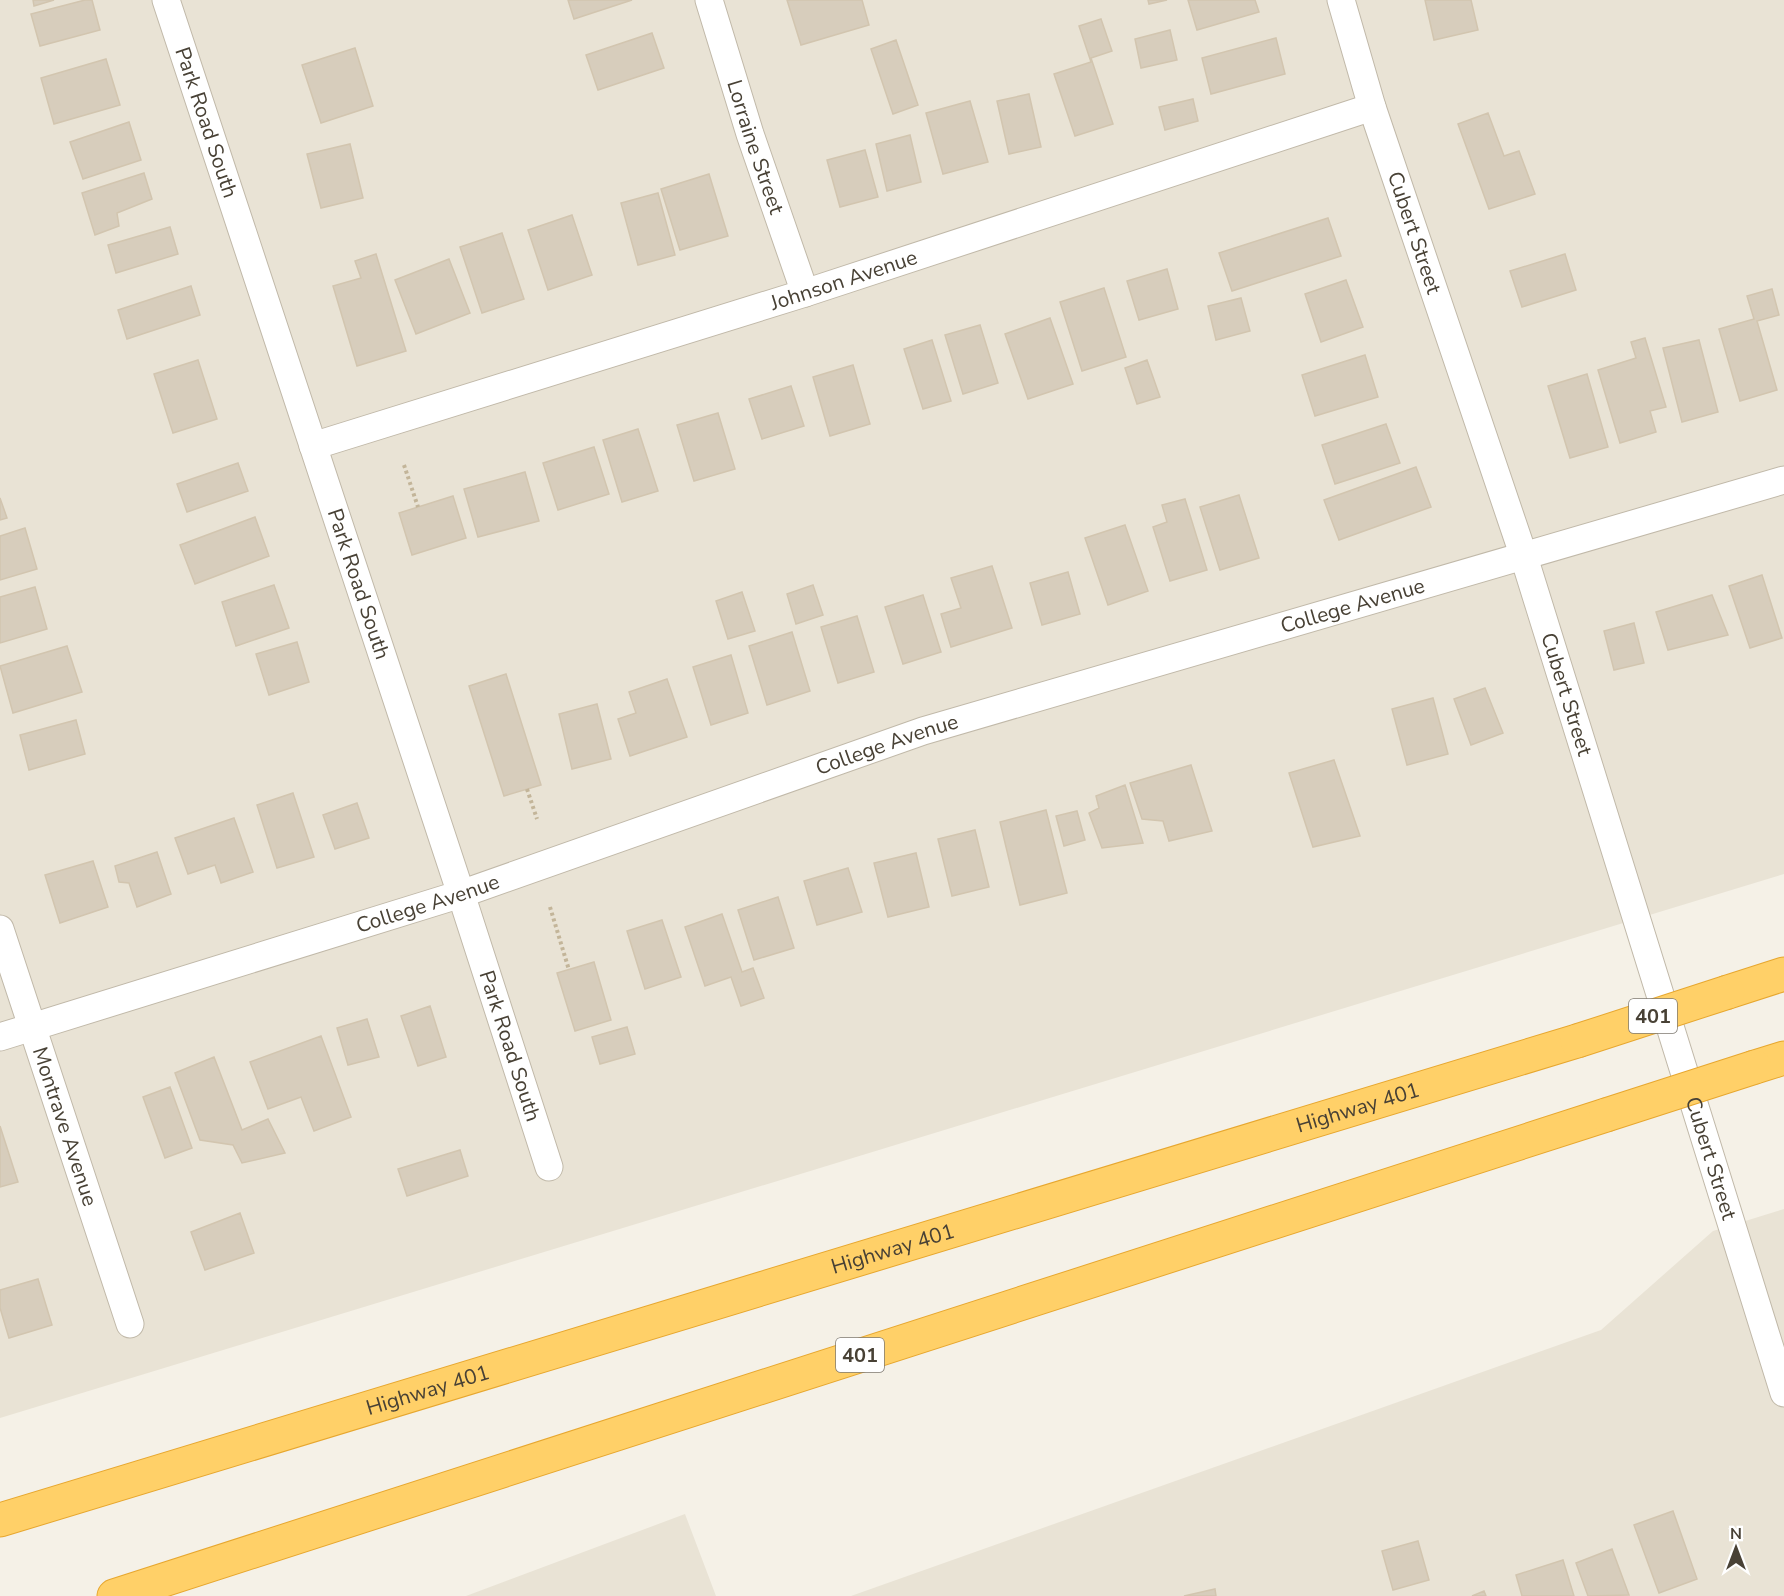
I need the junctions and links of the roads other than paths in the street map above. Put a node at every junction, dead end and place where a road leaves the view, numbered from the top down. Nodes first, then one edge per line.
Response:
1 (166, 0) edge
2 (709, 0) edge
3 (1341, 0) edge
4 (1372, 107) junction
5 (805, 292) junction
6 (313, 446) junction
7 (1784, 480) edge
8 (1524, 557) junction
9 (461, 894) junction
10 (0, 929) edge
11 (1784, 974) edge
12 (33, 1026) junction
13 (0, 1036) edge
14 (1770, 1062) edge
15 (549, 1167) dead end
16 (130, 1324) dead end
17 (1784, 1393) edge
18 (0, 1520) edge
19 (114, 1596) edge

1 - 6 street, Park Road South
2 - 5 street, Lorraine Street
3 - 4 street, Cubert Street
4 - 5 street, Johnson Avenue
4 - 8 street, Cubert Street
5 - 6 street, Johnson Avenue
6 - 9 street, Park Road South
7 - 8 street, College Avenue
8 - 9 street, College Avenue
8 - 17 street, Cubert Street
9 - 12 street, College Avenue
9 - 15 street, Park Road South
10 - 12 street, Montrave Avenue
11 - 18 highway, Highway 401 / 401, bridge
12 - 13 street, College Avenue
12 - 16 street, Montrave Avenue
14 - 19 highway, 401, bridge

